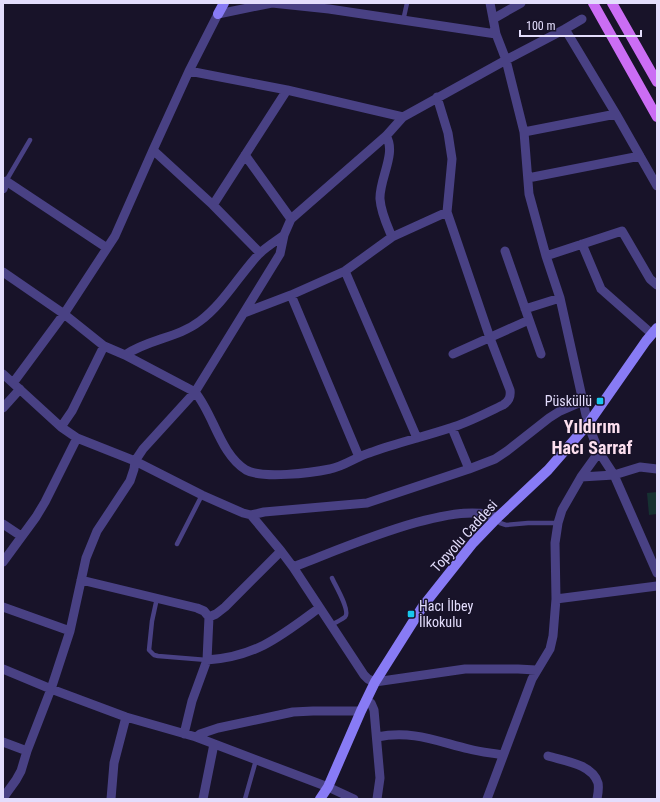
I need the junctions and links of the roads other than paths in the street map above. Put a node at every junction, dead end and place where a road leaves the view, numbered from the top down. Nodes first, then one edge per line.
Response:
1 (224, 3) edge
2 (407, 3) edge
3 (490, 3) edge
4 (521, 3) edge
5 (593, 3) edge
6 (612, 3) edge
7 (218, 14) junction
8 (493, 19) junction
9 (582, 19) dead end
10 (403, 21) junction
11 (565, 29) junction
12 (496, 34) junction
13 (506, 60) junction
14 (189, 71) junction
15 (657, 82) edge
16 (287, 90) junction
17 (437, 97) junction
18 (616, 114) junction
19 (403, 117) junction
20 (657, 117) edge
21 (524, 132) junction
22 (386, 136) junction
23 (30, 140) dead end
24 (152, 150) junction
25 (245, 155) junction
26 (640, 156) junction
27 (528, 178) junction
28 (4, 183) edge
29 (657, 186) edge
30 (213, 205) junction
31 (447, 212) junction
32 (291, 220) junction
33 (284, 235) junction
34 (392, 237) junction
35 (582, 244) junction
36 (107, 248) junction
37 (505, 251) dead end
38 (260, 253) junction
39 (546, 256) junction
40 (345, 271) junction
41 (3, 272) edge
42 (657, 286) edge
43 (291, 295) junction
44 (560, 298) junction
45 (526, 309) junction
46 (244, 313) junction
47 (64, 314) junction
48 (529, 320) junction
49 (654, 331) edge
50 (490, 337) junction
51 (104, 346) junction
52 (453, 354) dead end
53 (541, 354) dead end
54 (125, 355) junction
55 (3, 374) edge
56 (16, 386) junction
57 (195, 392) junction
58 (583, 401) junction
59 (3, 408) edge
60 (588, 424) junction
61 (61, 427) junction
62 (452, 428) junction
63 (77, 438) junction
64 (417, 438) junction
65 (599, 452) junction
66 (359, 457) junction
67 (135, 462) junction
68 (469, 469) junction
69 (657, 469) edge
70 (614, 475) junction
71 (581, 477) junction
72 (202, 495) junction
73 (251, 515) junction
74 (497, 518) junction
75 (558, 523) junction
76 (3, 524) edge
77 (21, 536) junction
78 (177, 544) dead end
79 (281, 551) junction
80 (3, 562) edge
81 (293, 567) junction
82 (657, 573) edge
83 (332, 578) dead end
84 (81, 580) junction
85 (657, 586) edge
86 (156, 598) junction
87 (556, 599) junction
88 (3, 606) edge
89 (318, 608) junction
90 (209, 617) junction
91 (331, 625) junction
92 (70, 631) junction
93 (207, 660) junction
94 (3, 669) edge
95 (536, 670) junction
96 (375, 682) junction
97 (52, 689) junction
98 (366, 700) junction
99 (361, 711) junction
100 (126, 717) junction
101 (184, 734) junction
102 (196, 737) junction
103 (377, 737) junction
104 (3, 742) edge
105 (214, 744) junction
106 (27, 751) junction
107 (503, 755) junction
108 (548, 756) dead end
109 (256, 760) junction
110 (328, 787) junction
111 (3, 798) edge
112 (349, 798) edge
113 (111, 799) edge
114 (203, 799) edge
115 (245, 799) edge
116 (320, 799) edge
117 (377, 799) edge
118 (487, 799) edge
119 (597, 799) edge

1 - 7 street
2 - 10 lane
3 - 8 street
4 - 8 street
5 - 20 main road
6 - 15 main road
7 - 10 street
7 - 14 street
8 - 12 street
9 - 11 street
10 - 12 street
11 - 13 street
11 - 18 street
12 - 13 street
13 - 17 street
13 - 21 street
14 - 16 street
14 - 24 street
16 - 19 street
16 - 25 street
17 - 19 street
17 - 31 street
18 - 21 street
18 - 26 street
19 - 22 street
21 - 27 street
22 - 32 street
22 - 34 street
23 - 28 lane
24 - 30 street
24 - 36 street
25 - 30 street
25 - 32 street
26 - 27 street
26 - 29 street
27 - 39 street
28 - 36 street
30 - 38 street
31 - 34 street
31 - 50 street
32 - 33 street
33 - 38 street
33 - 46 street
34 - 40 street
35 - 39 street
35 - 42 street
35 - 49 street
36 - 47 street
37 - 45 street
38 - 54 street
39 - 44 street
40 - 43 street
40 - 64 street
41 - 47 street
43 - 46 street
43 - 66 street
44 - 45 street
44 - 58 street
45 - 48 street
46 - 57 street
47 - 51 street
47 - 56 street
48 - 50 street
48 - 53 street
49 - 60 street, Topyolu Caddesi
50 - 52 street
50 - 62 street
51 - 54 street
51 - 61 street
54 - 57 street
55 - 56 street
56 - 59 street
56 - 61 street
57 - 66 street
57 - 67 street
58 - 60 street
58 - 68 street
60 - 65 street
60 - 74 street, Topyolu Caddesi
61 - 63 street
62 - 64 street
62 - 68 street
63 - 67 street
63 - 77 street
64 - 66 street
65 - 70 street
65 - 71 street
67 - 72 street
67 - 84 street
68 - 73 street
69 - 70 street
70 - 71 street
70 - 82 street
71 - 75 street
72 - 73 street
72 - 78 lane
73 - 79 street
74 - 75 lane
74 - 81 street
74 - 96 street, Topyolu Caddesi
75 - 87 street
76 - 77 street
77 - 80 street
79 - 81 street
79 - 90 street
81 - 89 street
83 - 91 lane
84 - 86 street
84 - 92 street
85 - 87 street
86 - 90 street
86 - 93 lane
87 - 95 street
88 - 92 street
89 - 91 street
89 - 93 street
90 - 93 street
91 - 96 street
92 - 97 street
93 - 101 street
94 - 97 street
95 - 96 street
95 - 107 street
96 - 98 street, Topyolu Caddesi
97 - 100 street
97 - 106 street
98 - 99 street, Topyolu Caddesi
98 - 103 street
99 - 102 street
99 - 110 street, Topyolu Caddesi
100 - 101 street
100 - 113 street
101 - 102 street
102 - 105 street
103 - 107 street
103 - 117 street
104 - 106 street
105 - 109 street
105 - 114 street
106 - 111 street
107 - 118 street
108 - 119 street
109 - 110 street
109 - 115 lane
110 - 112 street
110 - 116 street, Topyolu Caddesi

